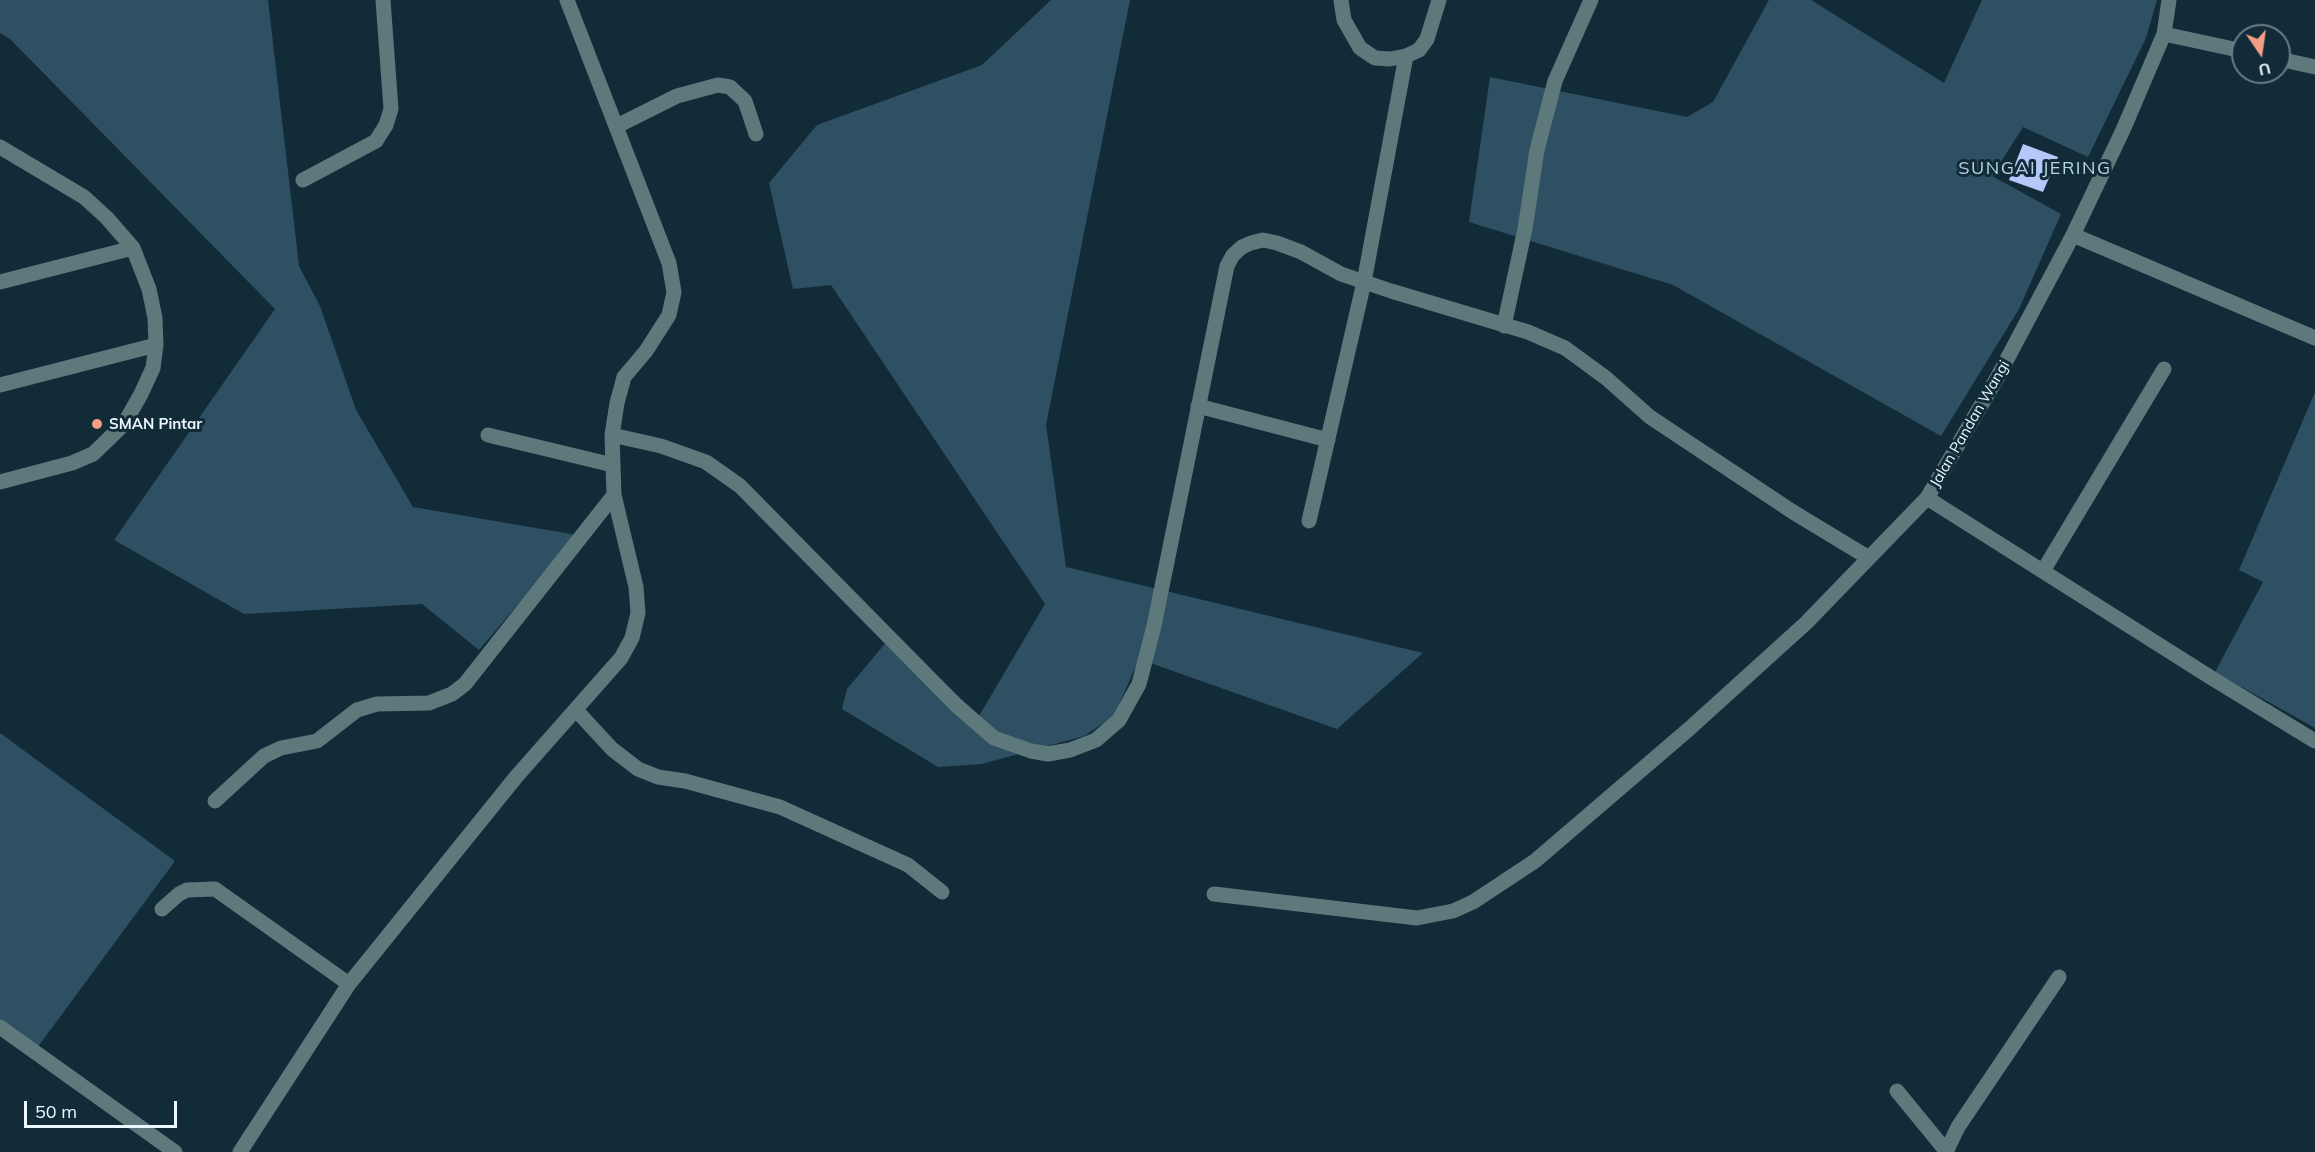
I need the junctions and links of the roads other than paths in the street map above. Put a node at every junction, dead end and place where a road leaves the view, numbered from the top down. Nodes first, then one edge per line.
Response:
1 (382, 0) edge
2 (567, 0) edge
3 (1341, 0) edge
4 (1439, 0) edge
5 (1591, 0) edge
6 (2169, 0) edge
7 (2164, 34) junction
8 (2231, 48) edge
9 (1406, 56) junction
10 (2291, 62) edge
11 (2315, 67) edge
12 (617, 126) junction
13 (756, 134) dead end
14 (0, 147) edge
15 (303, 180) dead end
16 (2073, 235) junction
17 (133, 248) junction
18 (0, 282) edge
19 (1364, 282) junction
20 (1504, 326) junction
21 (2315, 338) edge
22 (156, 345) junction
23 (2164, 369) dead end
24 (0, 385) edge
25 (1198, 406) junction
26 (488, 435) dead end
27 (612, 435) junction
28 (1328, 440) junction
29 (613, 465) junction
30 (0, 482) edge
31 (614, 495) junction
32 (1928, 498) junction
33 (1309, 521) dead end
34 (1869, 558) junction
35 (2043, 571) junction
36 (576, 710) junction
37 (2315, 741) edge
38 (215, 801) dead end
39 (942, 892) dead end
40 (1214, 894) dead end
41 (162, 909) dead end
42 (2059, 977) dead end
43 (349, 984) junction
44 (0, 1027) edge
45 (1897, 1090) dead end
46 (175, 1152) edge
47 (240, 1152) edge
48 (1946, 1152) edge

1 - 15 street
2 - 12 street
3 - 9 street
4 - 9 street
5 - 20 street
6 - 7 street, Jalan Pandan Wangi
7 - 8 street
7 - 16 street, Jalan Pandan Wangi
9 - 19 street
10 - 11 street
12 - 13 street
12 - 27 street
14 - 17 street
16 - 21 street
16 - 32 street, Jalan Pandan Wangi
17 - 18 street
17 - 22 street
19 - 20 street
19 - 25 street
19 - 28 street
20 - 34 street
22 - 24 street
22 - 30 street
23 - 35 street
25 - 27 street
25 - 28 street
26 - 29 street
27 - 29 street
28 - 33 street
29 - 31 street
31 - 36 street
31 - 38 street
32 - 34 street
32 - 35 street, Jalan Pandan Wangi
34 - 40 street
35 - 37 street, Jalan Pandan Wangi
36 - 39 street
36 - 43 street
41 - 43 street
42 - 48 street
43 - 47 street
44 - 46 street
45 - 48 street

